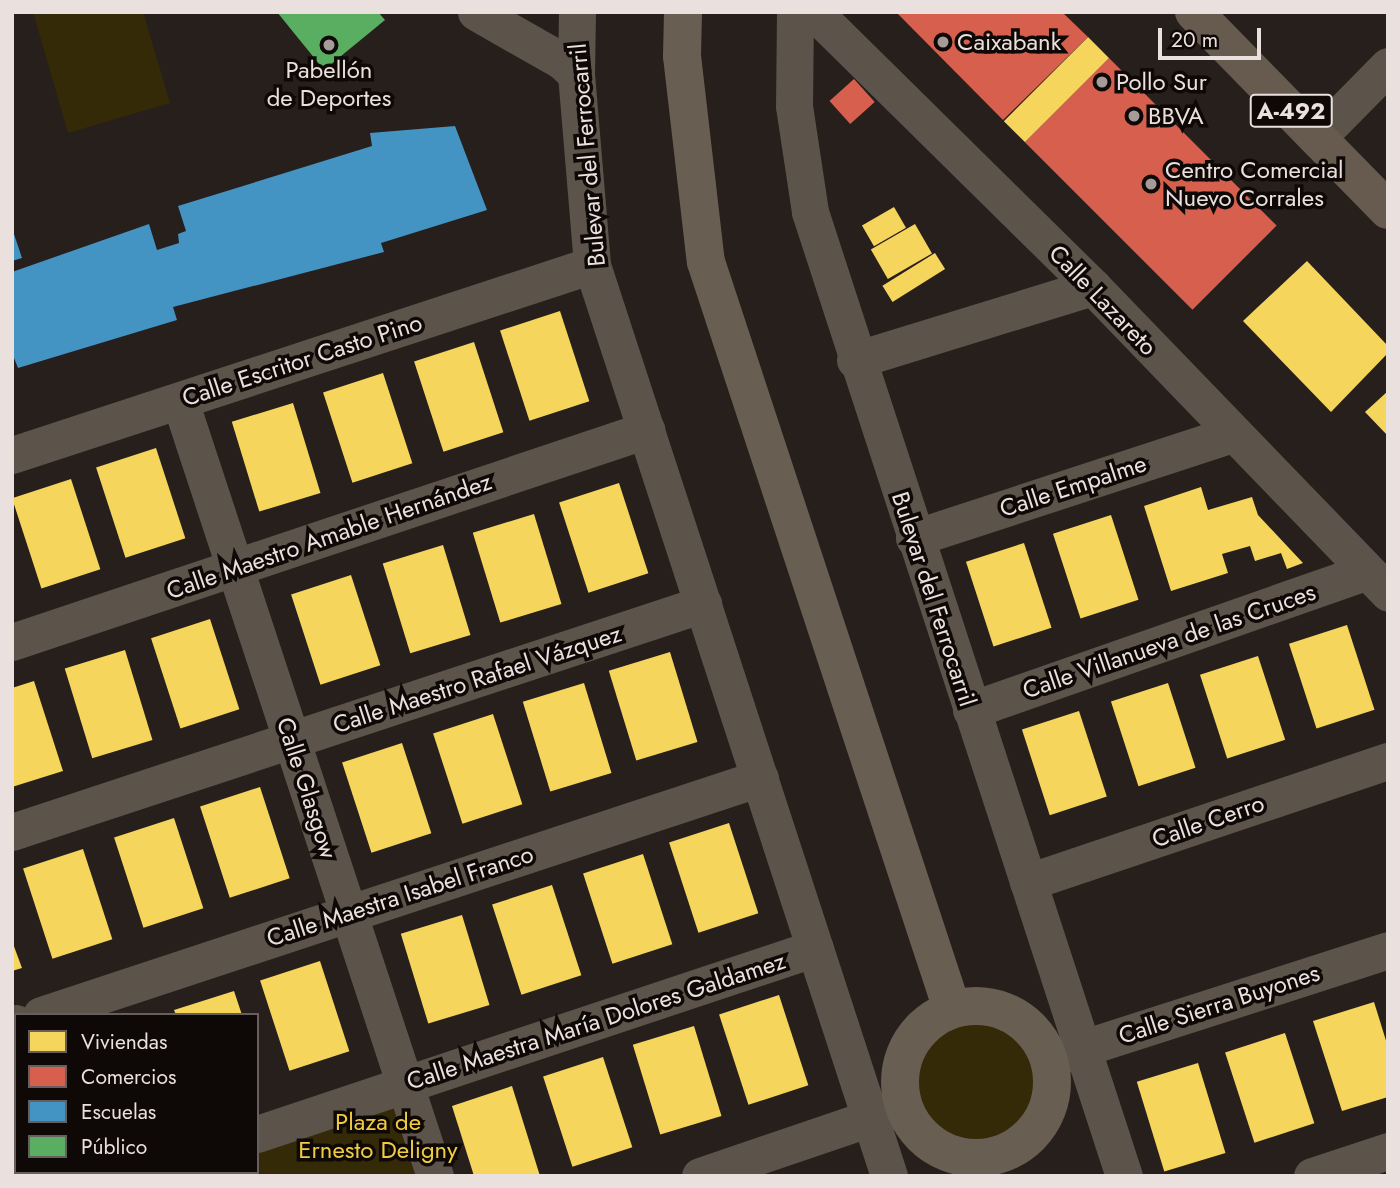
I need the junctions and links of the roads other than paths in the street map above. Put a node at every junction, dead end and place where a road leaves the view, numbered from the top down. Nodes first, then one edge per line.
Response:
1 (476, 12) edge
2 (577, 12) edge
3 (683, 12) edge
4 (794, 12) edge
5 (814, 12) edge
6 (1194, 12) edge
7 (1388, 66) edge
8 (576, 74) junction
9 (1317, 138) junction
10 (1388, 210) edge
11 (592, 265) junction
12 (1093, 287) junction
13 (855, 360) junction
14 (180, 401) junction
15 (646, 430) junction
16 (1232, 434) junction
17 (12, 455) edge
18 (914, 538) junction
19 (234, 568) junction
20 (1377, 583) edge
21 (703, 604) junction
22 (12, 642) edge
23 (971, 710) junction
24 (291, 740) junction
25 (1388, 761) edge
26 (760, 778) junction
27 (12, 832) edge
28 (1028, 882) junction
29 (348, 913) junction
30 (815, 948) junction
31 (1388, 950) edge
32 (952, 1009) junction
33 (47, 1013) edge
34 (1066, 1054) junction
35 (405, 1084) junction
36 (886, 1112) junction
37 (259, 1133) edge
38 (1388, 1151) edge
39 (1004, 1166) edge
40 (435, 1176) edge
41 (700, 1176) edge
42 (889, 1176) edge
43 (1124, 1176) edge
44 (1312, 1176) edge

1 - 8 street
2 - 8 street, Bulevar del Ferrocarril
3 - 32 street
4 - 13 street, Bulevar del Ferrocarril
5 - 12 street, Calle Lazareto
6 - 9 main road, A-492
7 - 9 street
8 - 11 street, Bulevar del Ferrocarril
9 - 10 main road, A-492
11 - 14 street, Calle Escritor Casto Pino
11 - 15 street, Bulevar del Ferrocarril
12 - 13 street
12 - 16 street, Calle Lazareto
13 - 18 street, Bulevar del Ferrocarril
14 - 17 street, Calle Escritor Casto Pino
14 - 19 street, Calle Glasgow
15 - 19 street, Calle Maestro Amable Hernández
15 - 21 street, Bulevar del Ferrocarril
16 - 18 street, Calle Empalme
16 - 20 street, Calle Lazareto
18 - 23 street, Bulevar del Ferrocarril
19 - 22 street, Calle Maestro Amable Hernández
19 - 24 street, Calle Glasgow
20 - 23 street, Calle Villanueva de las Cruces
21 - 24 street, Calle Maestro Rafael Vázquez
21 - 26 street, Bulevar del Ferrocarril
23 - 28 street, Bulevar del Ferrocarril
24 - 27 street, Calle Maestro Rafael Vázquez
24 - 29 street, Calle Glasgow
25 - 28 street, Calle Cerro
26 - 29 street, Calle Maestra Isabel Franco
26 - 30 street, Bulevar del Ferrocarril
28 - 34 street, Bulevar del Ferrocarril
29 - 33 street, Calle Maestra Isabel Franco
29 - 35 street, Calle Glasgow
30 - 35 street, Calle Maestra María Dolores Galdamez
30 - 36 street, Bulevar del Ferrocarril
31 - 34 street, Calle Sierra Buyones
32 - 34 street
32 - 36 street
34 - 39 street
34 - 43 street, Bulevar del Ferrocarril
35 - 37 street, Calle Maestra María Dolores Galdamez
35 - 40 street, Calle Glasgow
36 - 39 street
36 - 41 street
36 - 42 street, Bulevar del Ferrocarril
38 - 44 street

